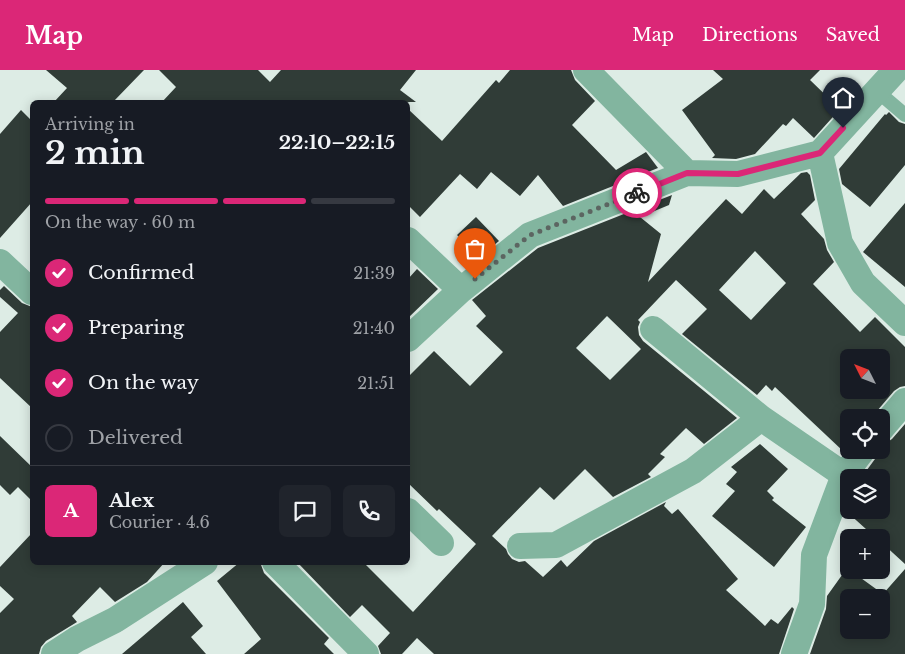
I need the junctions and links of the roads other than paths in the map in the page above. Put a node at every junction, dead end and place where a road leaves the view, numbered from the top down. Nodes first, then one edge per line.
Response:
1 (586, 70) edge
2 (896, 70) edge
3 (877, 91) junction
4 (905, 115) edge
5 (820, 153) junction
6 (687, 173) junction
7 (410, 242) edge
8 (0, 262) edge
9 (30, 290) edge
10 (461, 290) junction
11 (905, 323) edge
12 (653, 330) dead end
13 (410, 337) edge
14 (905, 402) edge
15 (761, 418) junction
16 (890, 419) edge
17 (856, 459) edge
18 (849, 469) edge
19 (840, 472) edge
20 (840, 486) edge
21 (410, 513) edge
22 (441, 544) dead end
23 (520, 546) dead end
24 (200, 565) edge
25 (278, 565) edge
26 (54, 654) edge
27 (366, 654) edge
28 (794, 654) edge

1 - 6 street
2 - 3 street
3 - 4 lane
3 - 5 street
5 - 6 street
5 - 11 street
6 - 10 street
7 - 10 street
8 - 9 street
10 - 13 street
12 - 15 street
14 - 16 street
15 - 19 street
15 - 23 street
17 - 18 street
20 - 28 street
21 - 22 street
24 - 26 street
25 - 27 street

